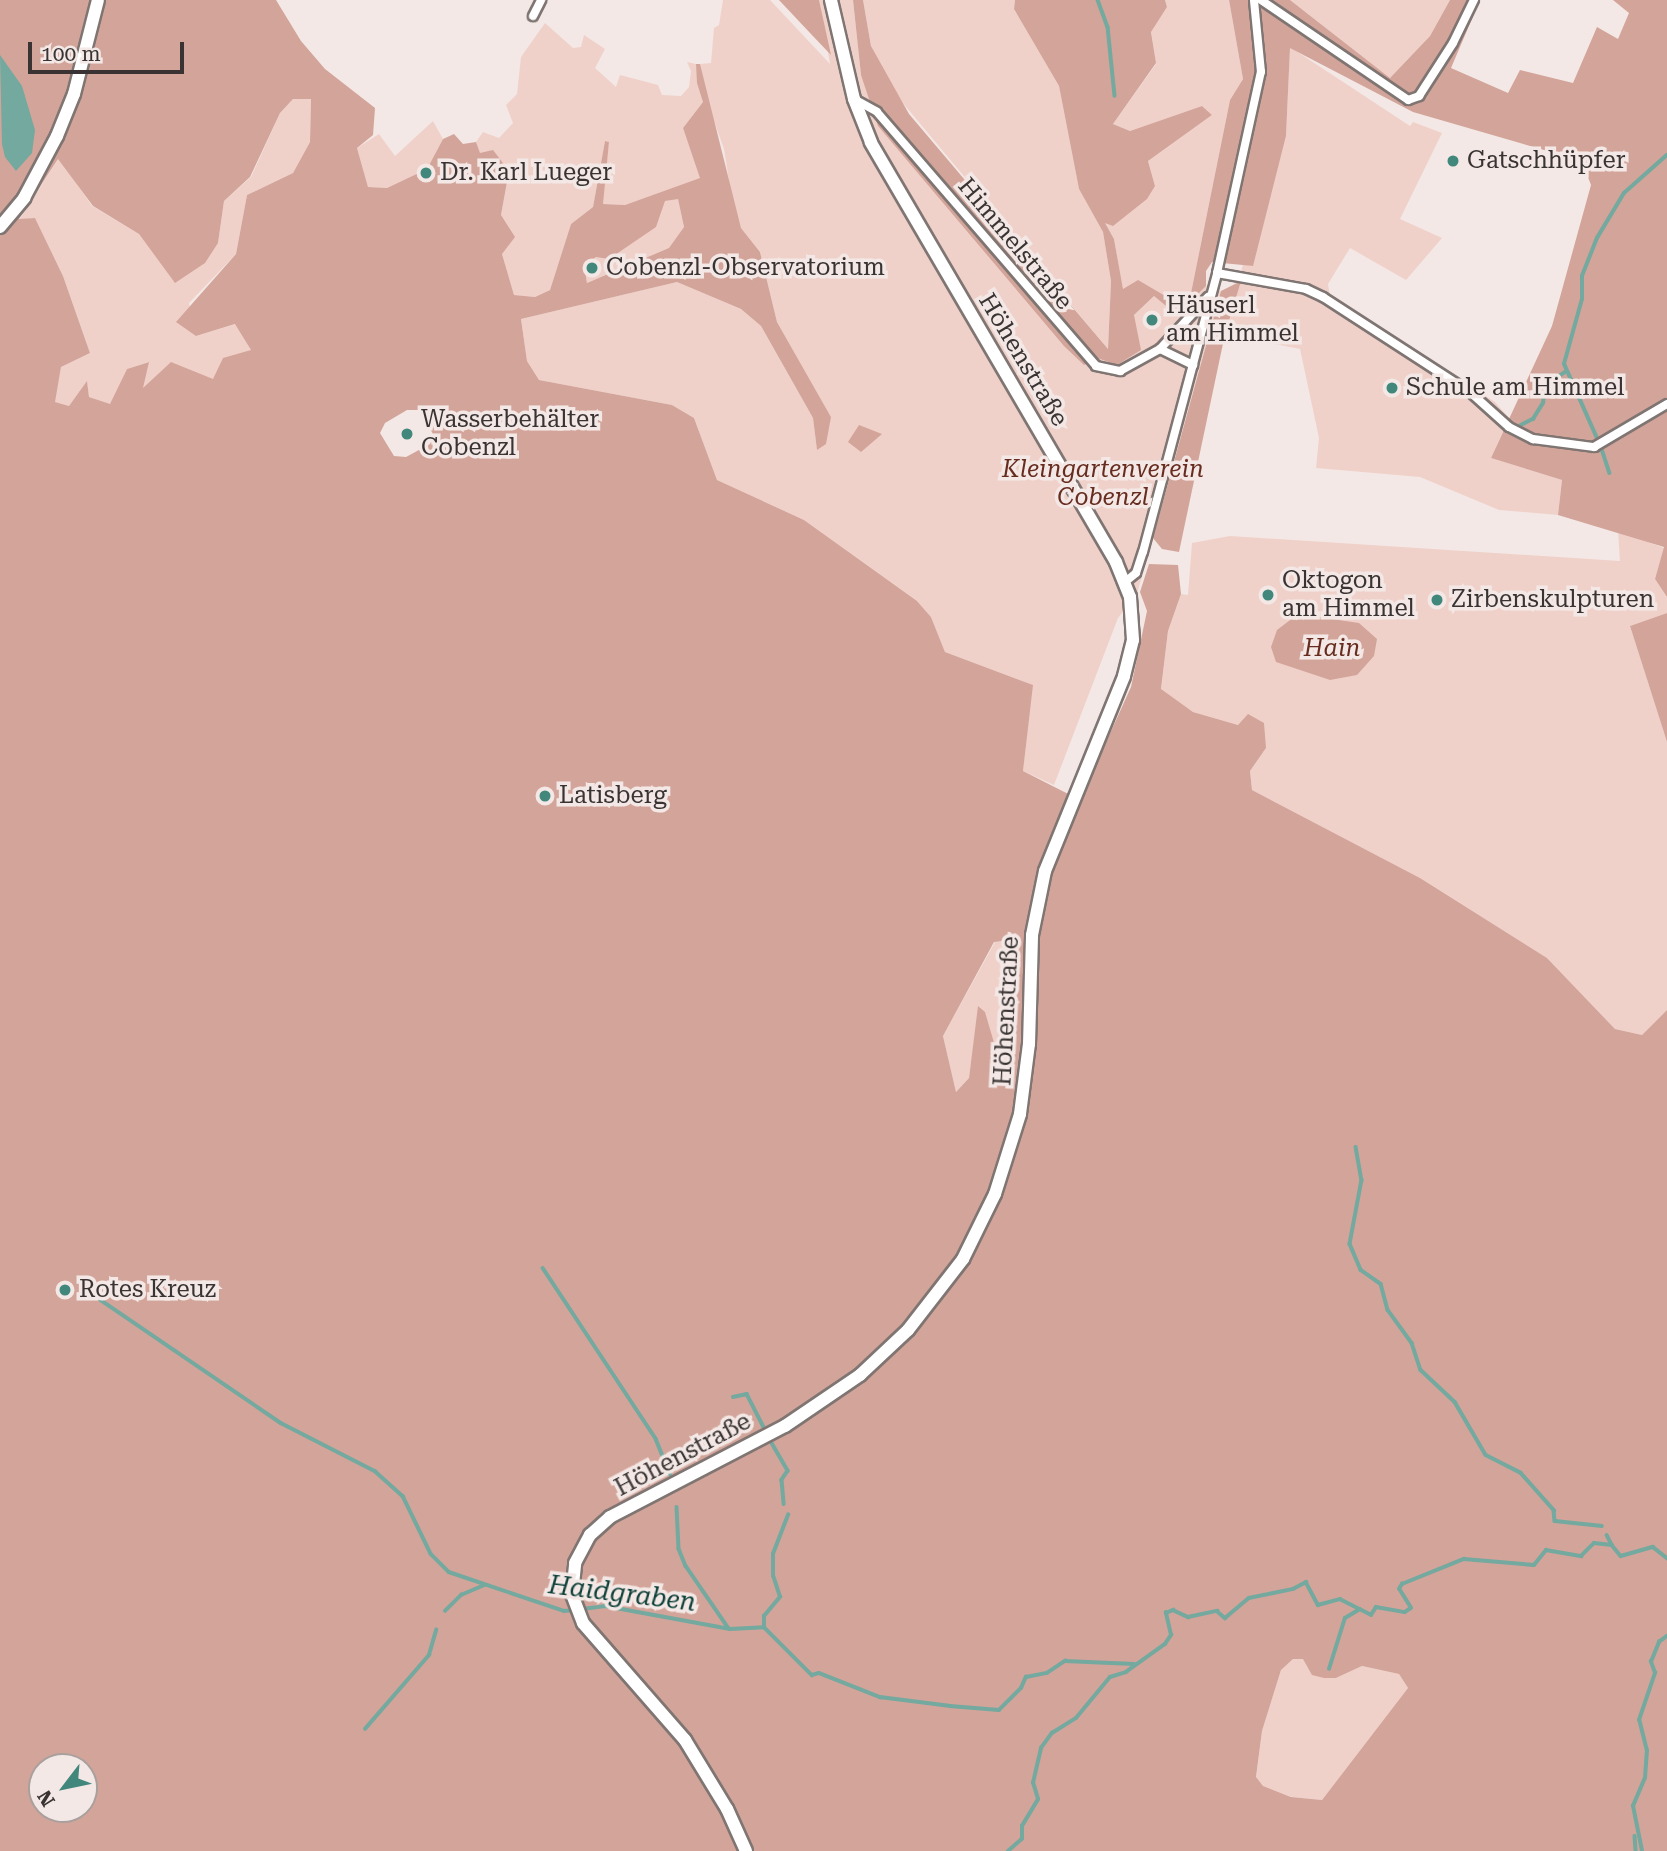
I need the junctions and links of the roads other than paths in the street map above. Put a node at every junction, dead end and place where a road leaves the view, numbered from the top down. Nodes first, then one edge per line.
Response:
1 (98, 0) edge
2 (541, 0) edge
3 (831, 0) edge
4 (1254, 0) edge
5 (1261, 0) edge
6 (1474, 0) edge
7 (533, 16) dead end
8 (854, 99) junction
9 (0, 226) edge
10 (1217, 273) junction
11 (1211, 293) junction
12 (1160, 349) junction
13 (1193, 365) junction
14 (1667, 404) edge
15 (1125, 582) junction
16 (746, 1851) edge

1 - 9 street
2 - 7 street
3 - 8 street, Höhenstraße
4 - 10 street, Himmelstraße
5 - 6 street
8 - 12 street, Himmelstraße
8 - 15 street, Höhenstraße
10 - 11 street, Himmelstraße
10 - 14 street
11 - 12 street, Himmelstraße
11 - 13 street, Himmelstraße
12 - 13 street
13 - 15 street, Himmelstraße
15 - 16 street, Höhenstraße

